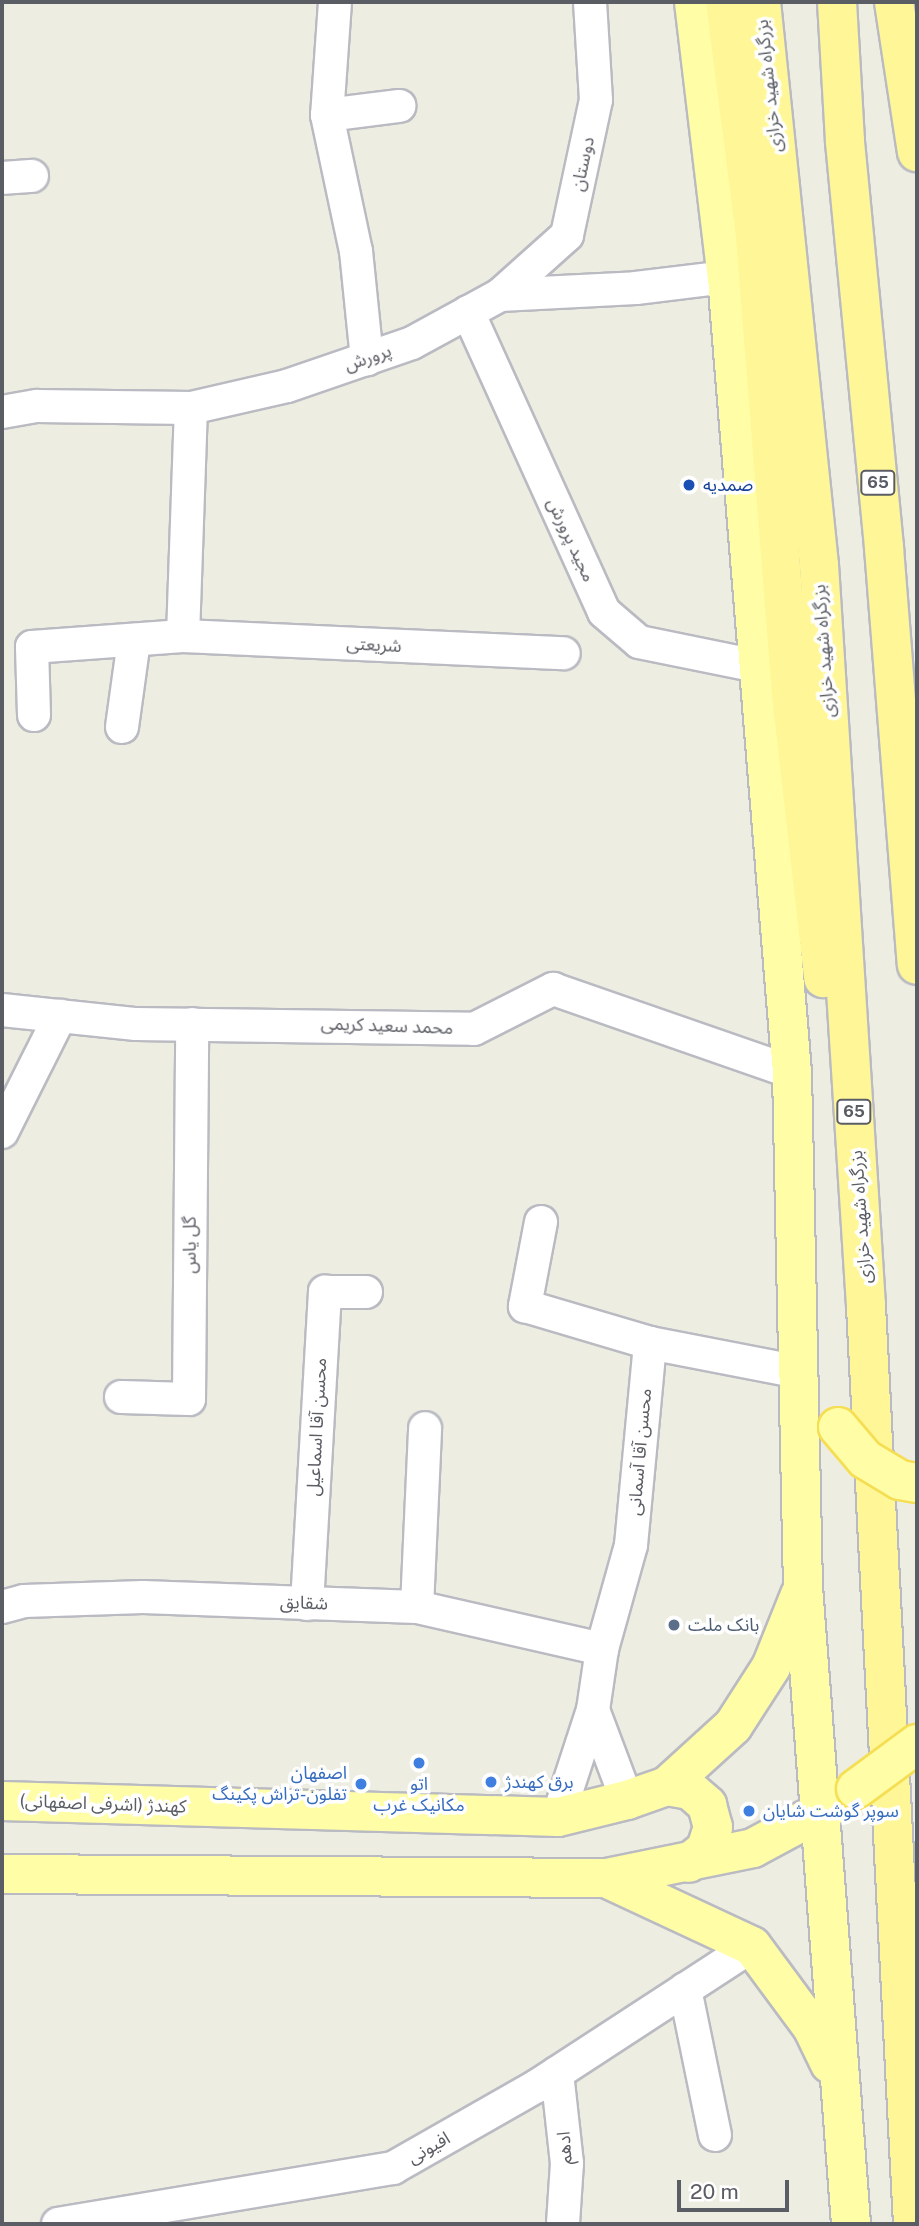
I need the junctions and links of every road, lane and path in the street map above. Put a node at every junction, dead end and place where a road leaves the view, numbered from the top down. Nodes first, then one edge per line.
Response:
1 (335, 2) edge
2 (590, 2) edge
3 (694, 2) edge
4 (725, 2) edge
5 (761, 2) edge
6 (837, 2) edge
7 (894, 2) edge
8 (399, 106) dead end
9 (327, 115) junction
10 (917, 152) edge
11 (727, 277) junction
12 (500, 295) junction
13 (468, 312) junction
14 (367, 359) junction
15 (191, 408) junction
16 (2, 412) edge
17 (183, 636) junction
18 (134, 640) junction
19 (564, 653) dead end
20 (762, 667) junction
21 (34, 715) dead end
22 (122, 727) dead end
23 (917, 965) edge
24 (2, 1010) edge
25 (60, 1016) junction
26 (192, 1024) junction
27 (792, 1072) junction
28 (2, 1132) edge
29 (860, 1207) junction
30 (541, 1222) dead end
31 (366, 1292) dead end
32 (650, 1343) junction
33 (799, 1372) junction
34 (121, 1397) dead end
35 (425, 1428) dead end
36 (917, 1483) edge
37 (803, 1587) junction
38 (307, 1604) junction
39 (2, 1607) edge
40 (417, 1607) junction
41 (602, 1649) junction
42 (593, 1710) junction
43 (917, 1744) edge
44 (667, 1786) junction
45 (627, 1800) junction
46 (2, 1801) edge
47 (819, 1816) junction
48 (558, 1817) junction
49 (689, 1863) junction
50 (2, 1874) edge
51 (606, 1878) junction
52 (752, 1946) junction
53 (685, 1989) junction
54 (557, 2073) junction
55 (836, 2075) junction
56 (715, 2135) dead end
57 (58, 2224) edge
58 (563, 2224) edge
59 (851, 2224) edge
60 (913, 2224) edge

1 - 9 street
2 - 12 street, دوستان
3 - 11 main road
4 - 29 highway
5 - 29 highway, بزرگراه شهید خرازی / 65
6 - 23 highway, 65
7 - 10 highway
8 - 9 street
9 - 14 street
11 - 12 street, پرورش
11 - 20 main road
12 - 13 street, پرورش
13 - 14 street, پرورش
13 - 20 street, مجید پرورش
14 - 15 street, پرورش
15 - 16 street, پرورش
15 - 17 street
17 - 18 street, شریعتی
17 - 19 street, شریعتی
18 - 21 street, شریعتی
18 - 22 street
20 - 27 main road
24 - 25 street, محمد سعید کریمی
25 - 26 street, محمد سعید کریمی
25 - 28 street
26 - 27 street, محمد سعید کریمی
26 - 34 street, گل یاس
27 - 33 main road
29 - 60 highway, بزرگراه شهید خرازی / 65
30 - 32 street
31 - 38 street, محسن آقا اسماعیل
32 - 33 street
32 - 41 street, محسن آقا آسمانی
33 - 36 main road, bridge
33 - 37 main road
35 - 40 street
37 - 44 main road, کهندژ (اشرفی اصفهانی)
37 - 47 main road
38 - 39 street, شقایق
38 - 40 street, شقایق
40 - 41 street, شقایق
41 - 42 street, محسن آقا آسمانی
42 - 45 street
42 - 48 street, محسن آقا آسمانی
43 - 47 main road, bridge
44 - 45 main road, کهندژ (اشرفی اصفهانی)
44 - 49 main road
45 - 48 main road, کهندژ (اشرفی اصفهانی)
46 - 48 main road, کهندژ (اشرفی اصفهانی)
47 - 49 main road
47 - 55 main road
49 - 51 main road
50 - 51 main road
51 - 52 main road
52 - 53 street, افیونی
52 - 55 main road
53 - 54 street, افیونی
53 - 56 street
54 - 57 street, افیونی
54 - 58 street, ادهم
55 - 59 main road

